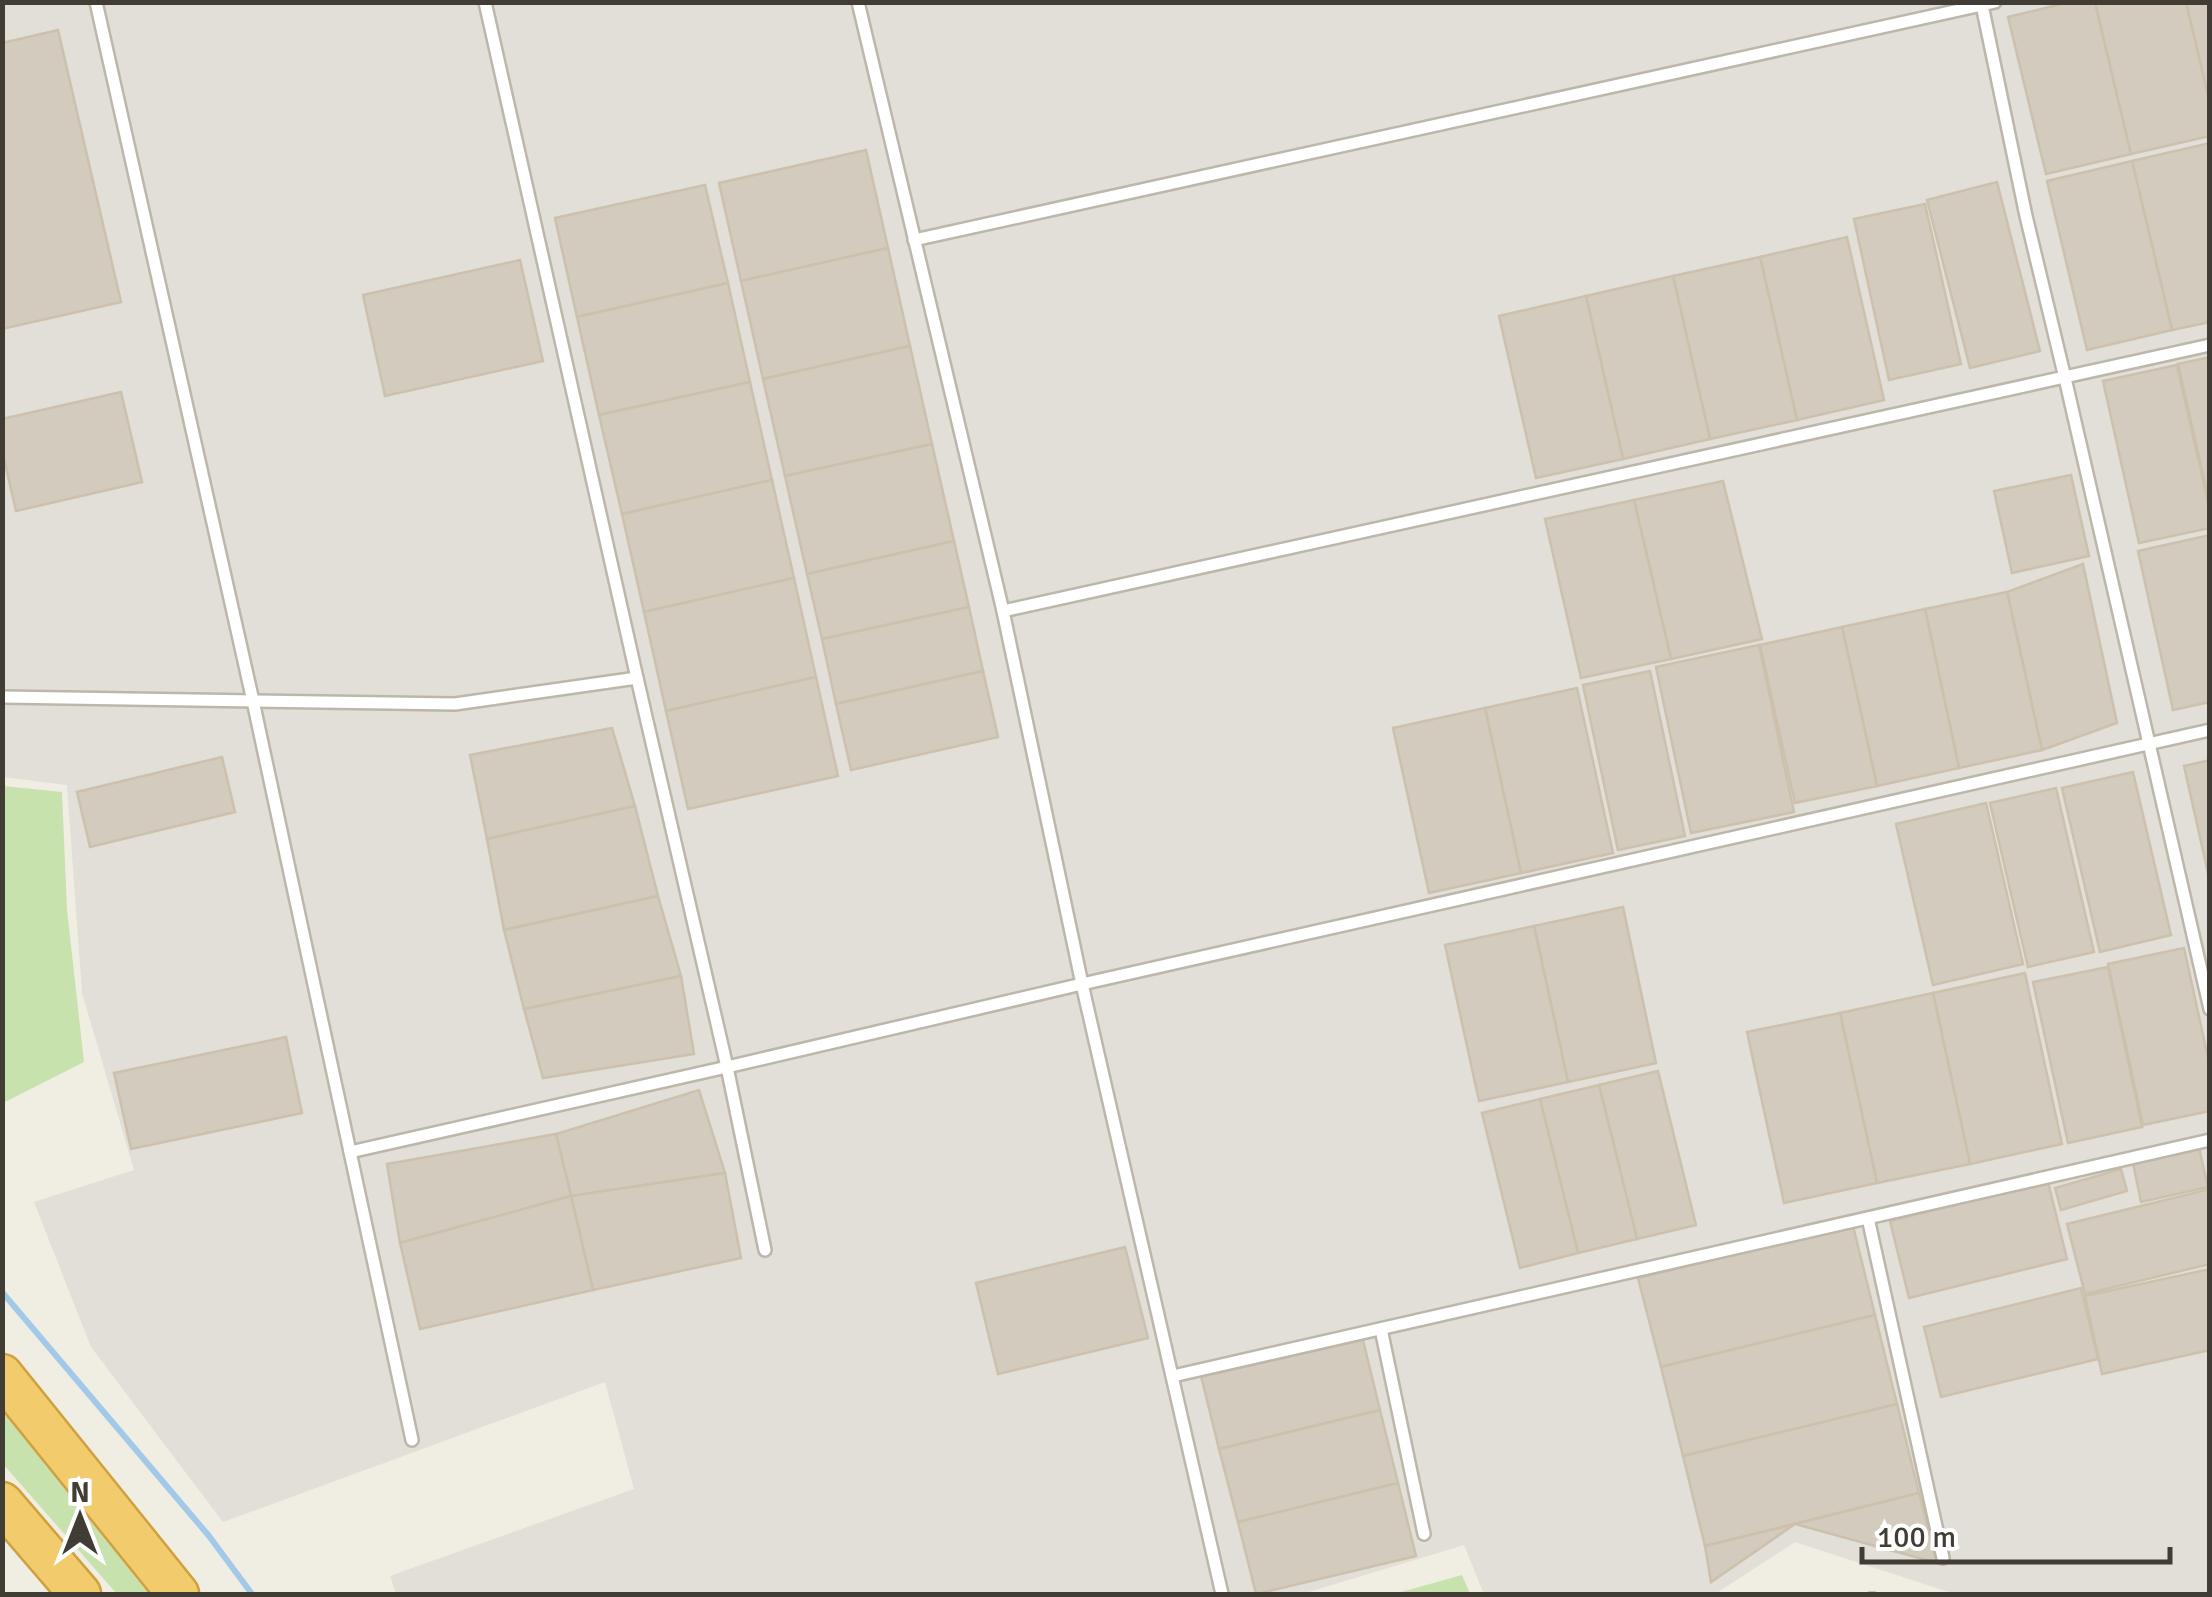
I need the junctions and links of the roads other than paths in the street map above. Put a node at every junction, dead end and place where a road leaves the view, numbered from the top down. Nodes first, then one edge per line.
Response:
1 (96, 2) edge
2 (485, 2) edge
3 (858, 2) edge
4 (1986, 4) edge
5 (914, 240) junction
6 (2210, 345) edge
7 (2065, 378) junction
8 (1003, 611) junction
9 (637, 678) junction
10 (2, 696) edge
11 (253, 701) junction
12 (2210, 730) edge
13 (2147, 744) junction
14 (1082, 984) junction
15 (2210, 1008) edge
16 (728, 1067) junction
17 (2210, 1140) edge
18 (350, 1152) junction
19 (1868, 1218) junction
20 (765, 1250) dead end
21 (1382, 1329) junction
22 (2, 1375) edge
23 (1172, 1376) junction
24 (412, 1440) dead end
25 (2, 1503) edge
26 (1424, 1534) dead end
27 (1943, 1558) dead end
28 (80, 1594) edge
29 (178, 1594) edge
30 (1222, 1594) edge

1 - 11 lane
2 - 9 lane
3 - 5 lane
4 - 5 lane
4 - 7 lane
5 - 8 lane
6 - 7 lane
7 - 8 lane
7 - 13 lane
8 - 14 lane
9 - 11 lane
9 - 16 lane
10 - 11 lane
11 - 18 lane
12 - 13 lane
13 - 14 lane
13 - 15 lane
14 - 16 lane
14 - 23 lane
16 - 18 lane
16 - 20 lane
17 - 19 lane
18 - 24 lane
19 - 21 lane
19 - 27 lane
21 - 23 lane
21 - 26 lane
22 - 29 highway
23 - 30 lane
25 - 28 highway

